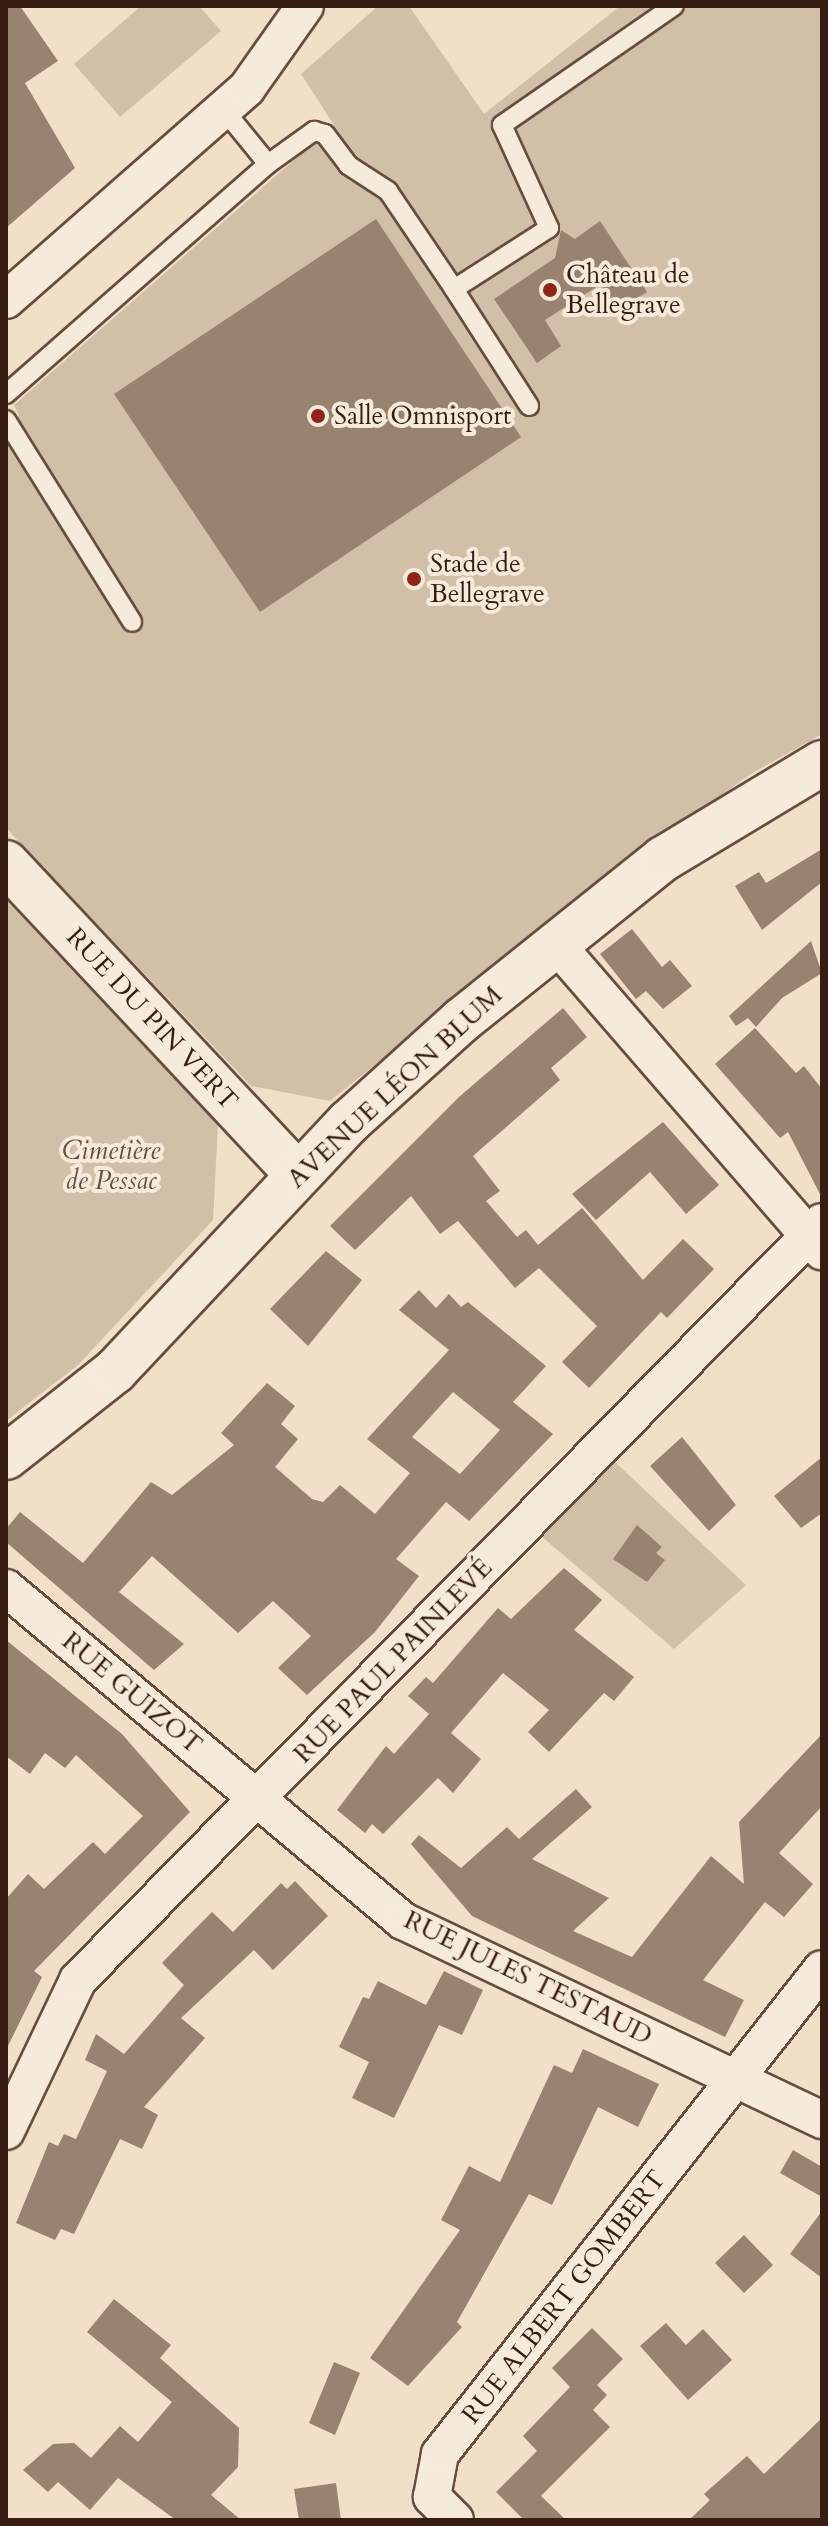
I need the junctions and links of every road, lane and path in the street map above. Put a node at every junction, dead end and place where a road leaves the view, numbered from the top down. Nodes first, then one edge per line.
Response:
1 (305, 6) edge
2 (674, 6) edge
3 (224, 110) junction
4 (268, 164) junction
5 (454, 289) junction
6 (6, 300) edge
7 (6, 394) edge
8 (529, 406) dead end
9 (6, 420) edge
10 (132, 622) dead end
11 (822, 763) edge
12 (6, 863) edge
13 (555, 943) junction
14 (298, 1175) junction
15 (817, 1236) edge
16 (6, 1457) edge
17 (6, 1588) edge
18 (259, 1799) junction
19 (822, 1969) edge
20 (736, 2078) junction
21 (822, 2120) edge
22 (6, 2131) edge
23 (455, 2520) edge

1 - 3 street
2 - 5 lane
3 - 4 lane
3 - 6 street
4 - 5 lane
4 - 7 lane
5 - 8 lane
9 - 10 lane
11 - 13 street, AVENUE LÉON BLUM
12 - 14 street, RUE DU PIN VERT
13 - 14 street, AVENUE LÉON BLUM
13 - 15 street
14 - 16 street, AVENUE LÉON BLUM
15 - 18 street, RUE PAUL PAINLEVÉ
17 - 18 street, RUE GUIZOT
18 - 20 street, RUE JULES TESTAUD
18 - 22 street, RUE PAUL PAINLEVÉ
19 - 20 street
20 - 21 street, RUE JULES TESTAUD
20 - 23 street, RUE ALBERT GOMBERT

